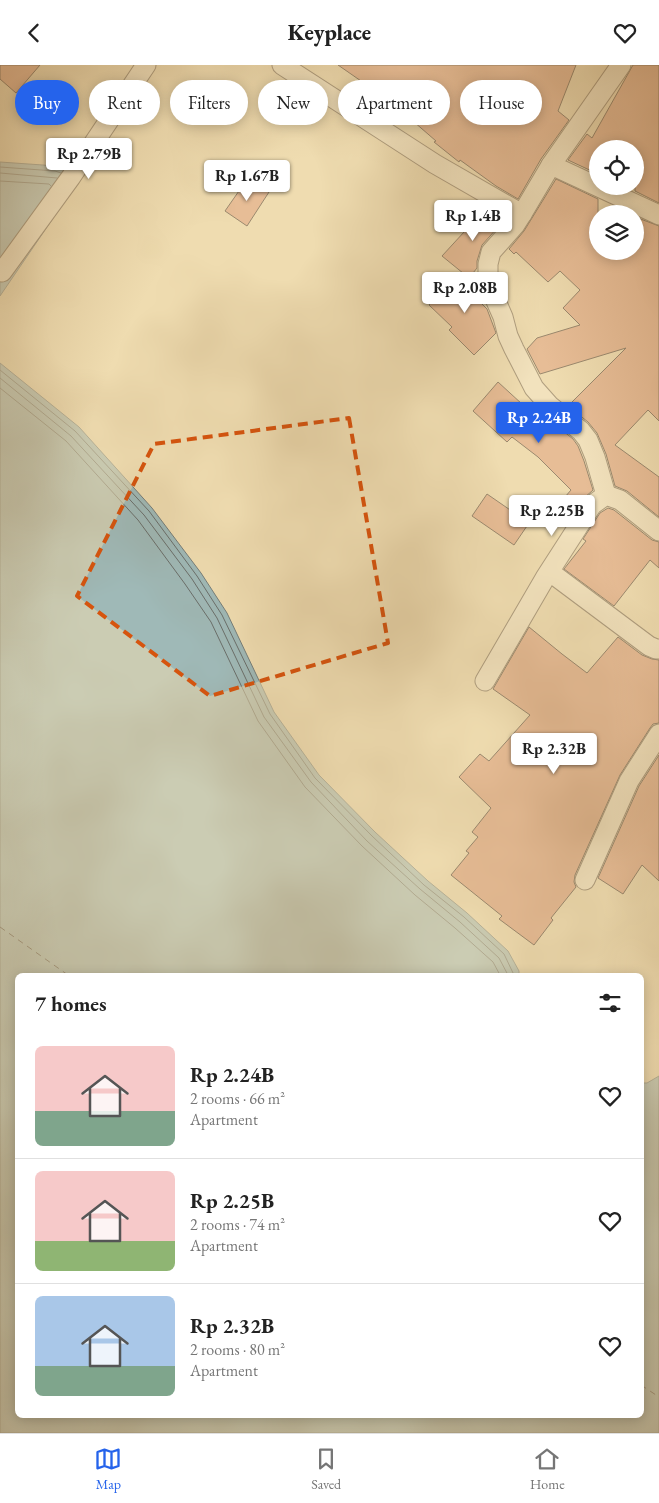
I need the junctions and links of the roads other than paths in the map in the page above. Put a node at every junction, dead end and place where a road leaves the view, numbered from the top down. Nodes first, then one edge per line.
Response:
1 (146, 65) edge
2 (282, 65) edge
3 (621, 65) edge
4 (551, 165) junction
5 (522, 214) junction
6 (659, 215) edge
7 (2, 272) dead end
8 (606, 495) junction
9 (659, 531) edge
10 (550, 572) junction
11 (659, 649) edge
12 (486, 681) dead end
13 (659, 734) edge
14 (585, 880) dead end

1 - 7 street
2 - 5 street
3 - 4 street
4 - 5 street
4 - 6 street
5 - 8 street
8 - 9 street
8 - 10 street
10 - 11 street
10 - 12 street
13 - 14 street

